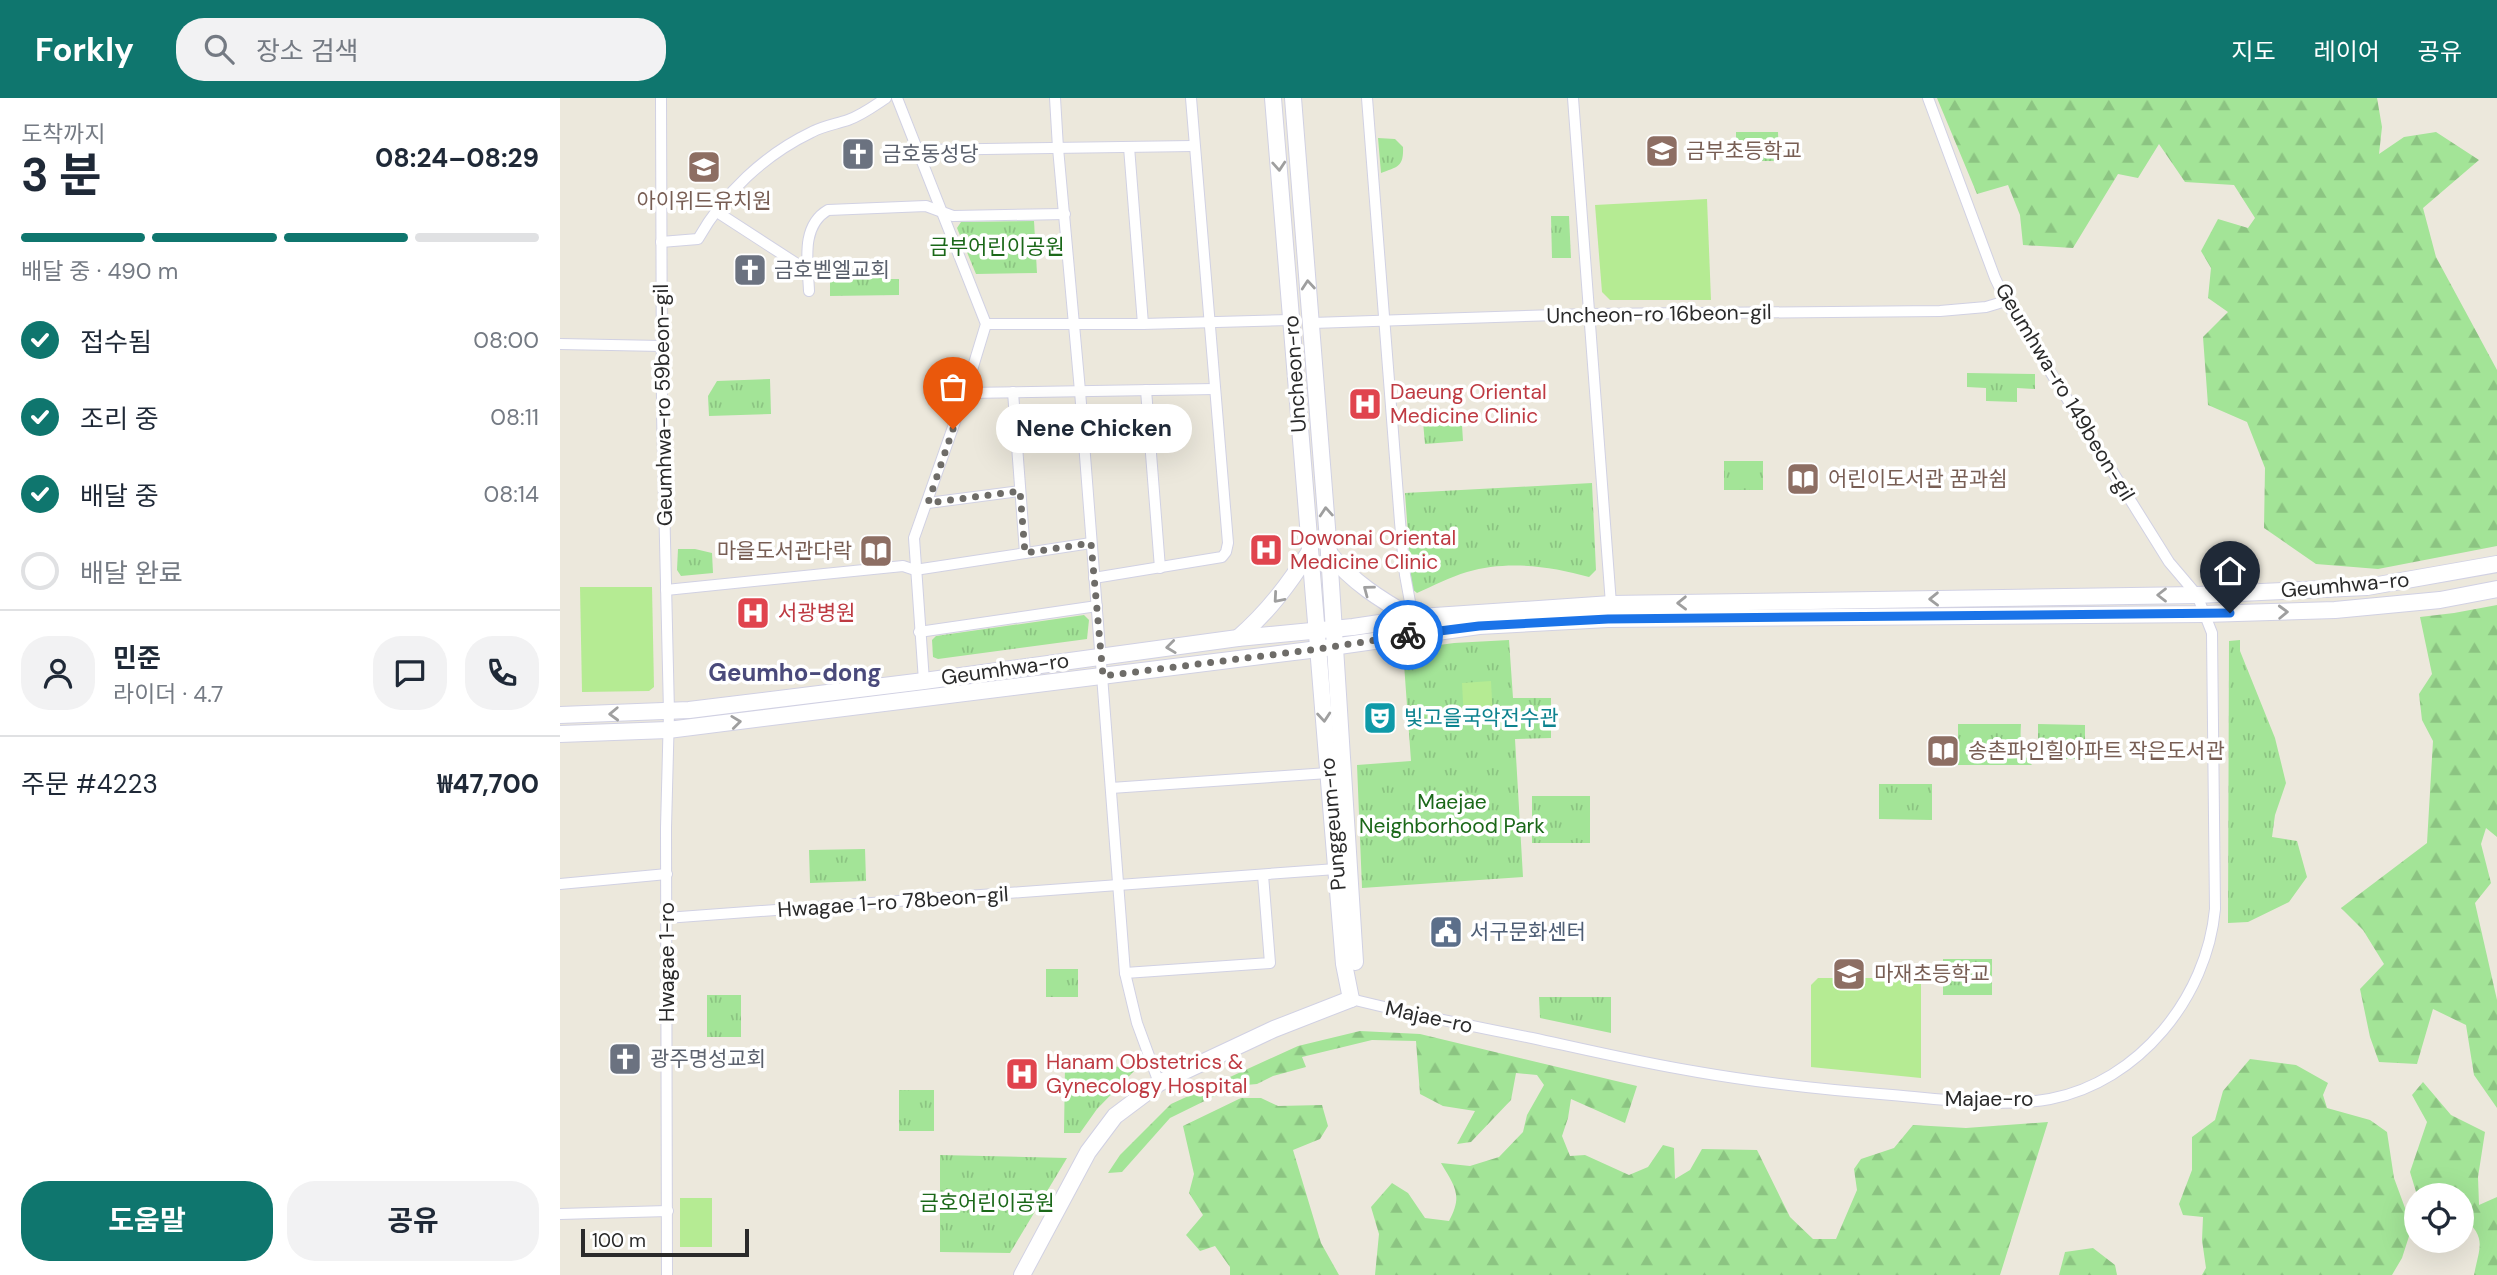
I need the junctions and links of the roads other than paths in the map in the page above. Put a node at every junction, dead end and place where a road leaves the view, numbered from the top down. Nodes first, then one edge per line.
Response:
1 (661, 98) edge
2 (886, 98) edge
3 (897, 98) edge
4 (1055, 98) edge
5 (1191, 98) edge
6 (1273, 98) edge
7 (1293, 98) edge
8 (1367, 98) edge
9 (1573, 98) edge
10 (1928, 98) edge
11 (1194, 146) junction
12 (1129, 147) junction
13 (1058, 148) junction
14 (919, 150) junction
15 (717, 212) junction
16 (943, 212) junction
17 (1065, 214) junction
18 (661, 242) junction
19 (808, 271) junction
20 (809, 291) dead end
21 (2006, 301) junction
22 (1589, 314) junction
23 (1290, 320) junction
24 (1385, 321) junction
25 (1210, 322) junction
26 (1312, 323) junction
27 (986, 324) junction
28 (1143, 324) junction
29 (1074, 325) junction
30 (560, 344) edge
31 (662, 346) junction
32 (1214, 389) junction
33 (1146, 390) junction
34 (1080, 391) junction
35 (1013, 392) junction
36 (965, 393) junction
37 (1020, 491) junction
38 (928, 503) junction
39 (1091, 543) junction
40 (1310, 551) junction
41 (1025, 553) junction
42 (1329, 553) junction
43 (2497, 564) edge
44 (1160, 568) junction
45 (915, 570) junction
46 (1094, 578) junction
47 (2497, 589) edge
48 (666, 590) junction
49 (2197, 595) junction
50 (1611, 604) junction
51 (1097, 606) junction
52 (2204, 614) junction
53 (1413, 618) junction
54 (1333, 629) junction
55 (1315, 630) junction
56 (919, 632) junction
57 (1238, 638) junction
58 (1326, 647) junction
59 (1101, 656) junction
60 (1103, 676) junction
61 (923, 681) junction
62 (669, 712) junction
63 (560, 715) edge
64 (668, 730) junction
65 (560, 734) edge
66 (1328, 773) junction
67 (1111, 788) junction
68 (1336, 869) junction
69 (667, 874) junction
70 (1263, 875) junction
71 (560, 884) edge
72 (1119, 885) junction
73 (666, 918) junction
74 (1125, 973) junction
75 (1351, 999) junction
76 (1159, 1083) junction
77 (668, 1211) junction
78 (560, 1214) edge
79 (667, 1275) edge
80 (1022, 1275) edge

1 - 18 street, Geumhwa-ro 59beon-gil
2 - 15 street
3 - 14 street
4 - 13 street
5 - 11 street
6 -> 23 main road, Uncheon-ro
26 -> 7 main road, Uncheon-ro
8 - 24 street
9 - 22 street
10 - 21 street, Geumhwa-ro 149beon-gil
11 - 12 street
11 - 25 street
12 - 13 street
12 - 28 street
13 - 14 street
13 - 17 street
14 - 16 street
15 - 18 street
15 - 19 street
16 - 17 street
16 - 19 street
16 - 27 street
17 - 29 street
18 - 31 street, Geumhwa-ro 59beon-gil
19 - 20 street
21 - 22 street, Uncheon-ro 16beon-gil
21 - 49 street, Geumhwa-ro 149beon-gil
22 - 24 street, Uncheon-ro 16beon-gil
22 - 50 street
23 - 25 street
23 - 40 main road, Uncheon-ro
24 - 26 street, Uncheon-ro 16beon-gil
24 - 53 street
25 - 28 street
25 - 32 street
42 -> 26 main road, Uncheon-ro
27 - 29 street
27 - 36 street
28 - 29 street
29 - 34 street
30 - 31 street
31 - 48 street, Geumhwa-ro 59beon-gil
32 - 33 street
32 - 44 street
33 - 34 street
33 - 44 street
34 - 35 street
34 - 39 street
35 - 36 street
35 - 37 street
36 - 38 street
37 - 38 street
37 - 41 street
38 - 45 street
39 - 41 street
39 - 46 street
40 - 55 main road, Uncheon-ro
40 -> 57 main road
41 - 45 street
53 -> 42 main road
42 - 54 main road, Uncheon-ro
43 - 49 main road, Geumhwa-ro
44 - 46 street
45 - 48 street
45 - 56 street
46 - 51 street
52 -> 47 main road, Geumhwa-ro
48 - 62 street, Geumhwa-ro 59beon-gil
49 -> 50 main road, Geumhwa-ro
49 - 52 street, Majae-ro
50 - 53 main road, Geumhwa-ro
51 - 56 street
51 - 59 street
52 - 58 main road, Geumhwa-ro
52 - 75 street, Majae-ro
53 - 54 main road, Geumhwa-ro
54 - 55 main road, Geumhwa-ro
54 - 58 main road, Uncheon-ro
55 - 57 main road, Geumhwa-ro
55 - 58 main road, Uncheon-ro
56 - 61 street
57 -> 59 main road, Geumhwa-ro
58 - 60 main road, Geumhwa-ro
58 -> 66 main road, Punggeum-ro
58 - 75 main road, Punggeum-ro
59 - 60 street
59 - 61 main road, Geumhwa-ro
64 -> 60 main road, Geumhwa-ro
60 - 67 street
61 - 62 main road, Geumhwa-ro
62 -> 63 main road, Geumhwa-ro
62 - 64 street, Hwagae 1-ro
64 - 65 main road, Geumhwa-ro
64 - 69 street, Hwagae 1-ro
66 - 67 street
66 - 68 main road, Punggeum-ro
67 - 72 street
68 - 70 street, Hwagae 1-ro 78beon-gil
68 - 75 main road, Punggeum-ro
69 - 71 street
69 - 73 street, Hwagae 1-ro
70 - 72 street, Hwagae 1-ro 78beon-gil
70 - 74 street
72 - 73 street, Hwagae 1-ro 78beon-gil
72 - 74 street
73 - 77 street, Hwagae 1-ro
74 - 76 street
75 - 76 main road
76 - 80 main road
77 - 78 street
77 - 79 street, Hwagae 1-ro

